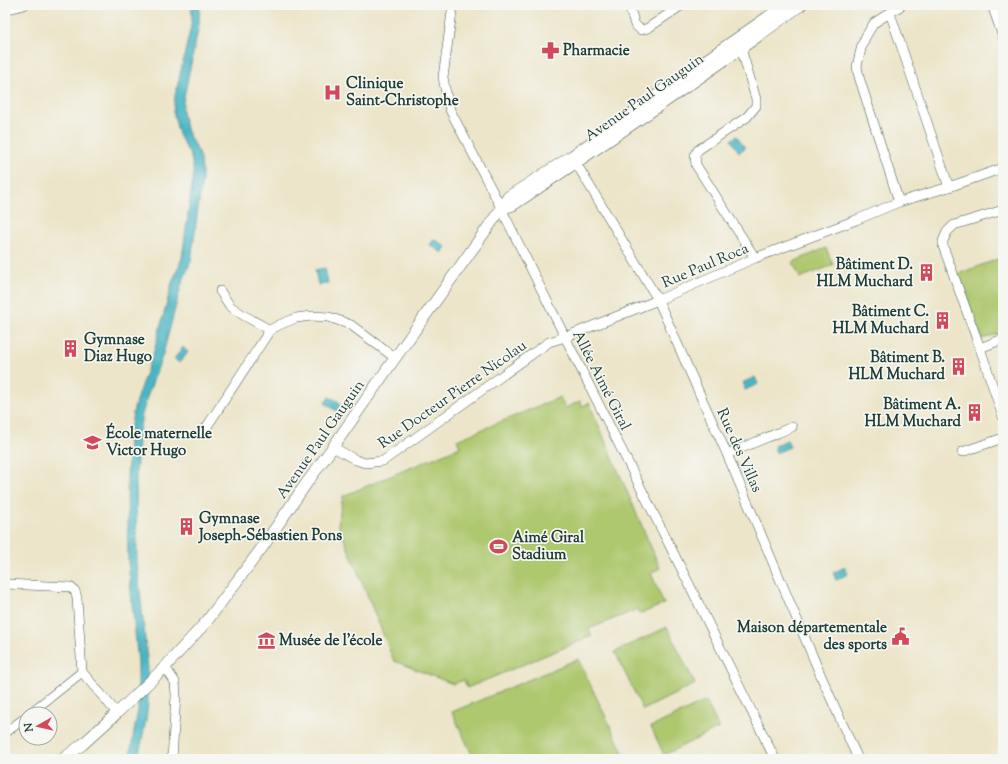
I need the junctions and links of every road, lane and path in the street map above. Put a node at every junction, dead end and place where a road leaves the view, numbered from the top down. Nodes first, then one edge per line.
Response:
1 (24, 5) edge
2 (453, 5) edge
3 (629, 5) edge
4 (682, 5) edge
5 (785, 5) edge
6 (801, 5) edge
7 (902, 5) edge
8 (992, 5) edge
9 (5, 10) edge
10 (890, 13) junction
11 (761, 21) junction
12 (1003, 37) edge
13 (740, 46) junction
14 (718, 52) junction
15 (576, 162) junction
16 (1003, 168) edge
17 (949, 187) junction
18 (899, 202) junction
19 (501, 209) junction
20 (1003, 210) edge
21 (755, 258) junction
22 (220, 291) dead end
23 (658, 300) junction
24 (270, 330) junction
25 (565, 337) junction
26 (1003, 339) edge
27 (980, 348) junction
28 (395, 358) junction
29 (1003, 417) edge
30 (792, 427) dead end
31 (206, 428) dead end
32 (1003, 438) edge
33 (333, 447) junction
34 (962, 452) dead end
35 (727, 454) junction
36 (5, 584) edge
37 (165, 667) junction
38 (82, 672) junction
39 (39, 706) edge
40 (117, 713) junction
41 (18, 722) edge
42 (5, 733) edge
43 (64, 759) edge
44 (172, 759) edge
45 (774, 759) edge
46 (858, 759) edge

1 - 9 street
2 - 19 street, Allée Aimé Giral
3 - 4 street
5 - 11 street, Avenue Paul Gauguin
6 - 13 street, Avenue Paul Gauguin
7 - 10 street
8 - 12 street
10 - 17 street
10 - 18 street
11 - 13 street, Avenue Paul Gauguin
11 - 14 street, Avenue Paul Gauguin
13 - 14 street, Avenue Paul Gauguin
13 - 15 street, Avenue Paul Gauguin
13 - 21 street
14 - 19 street, Avenue Paul Gauguin
15 - 19 street, Avenue Paul Gauguin
15 - 23 street, Rue des Villas
16 - 17 street, Rue Paul Roca
17 - 18 street, Rue Paul Roca
18 - 21 street, Rue Paul Roca
19 - 25 street, Allée Aimé Giral
19 - 28 street, Avenue Paul Gauguin
20 - 27 street
21 - 23 street, Rue Paul Roca
22 - 24 street
23 - 25 street, Rue Paul Roca
23 - 35 street, Rue des Villas
24 - 28 street
24 - 31 street
25 - 33 street, Rue Docteur Pierre Nicolau
25 - 45 street, Allée Aimé Giral
26 - 27 street
27 - 29 street
28 - 33 street, Avenue Paul Gauguin
30 - 35 street
32 - 34 street
33 - 37 street, Avenue Paul Gauguin
35 - 46 street, Rue des Villas
36 - 38 street
37 - 40 street, Avenue Paul Gauguin
37 - 44 street
38 - 39 street
38 - 40 street
40 - 43 street, Avenue Paul Gauguin
41 - 42 street

